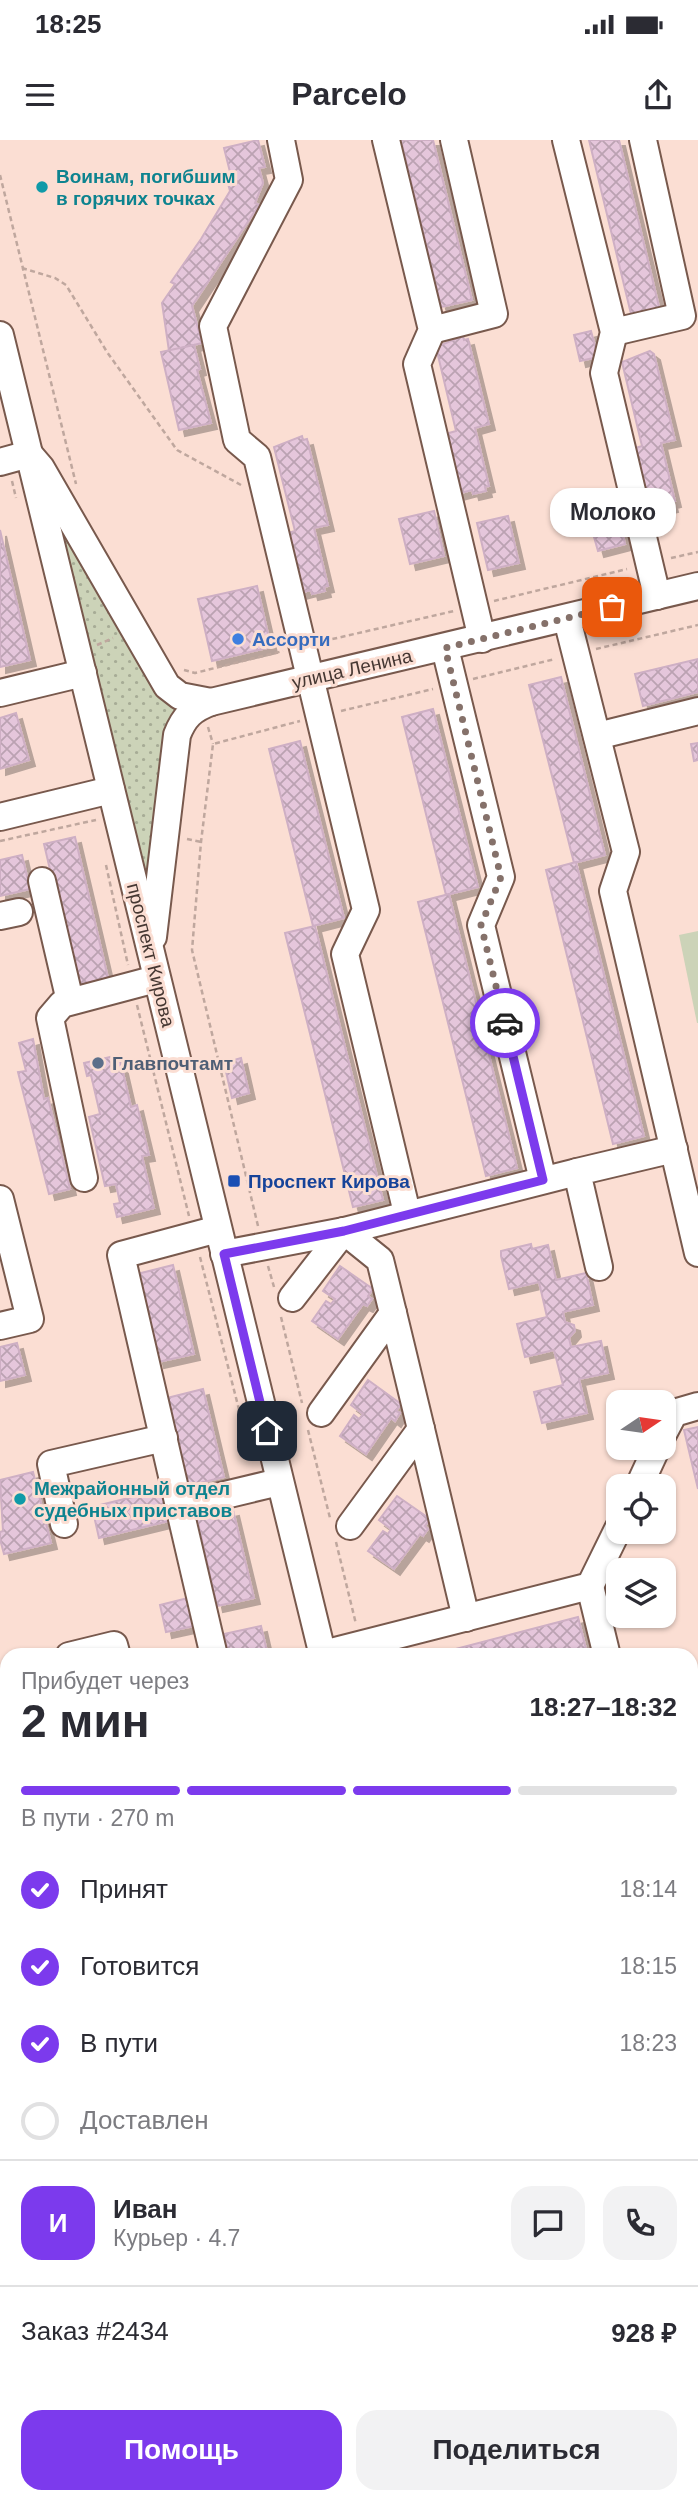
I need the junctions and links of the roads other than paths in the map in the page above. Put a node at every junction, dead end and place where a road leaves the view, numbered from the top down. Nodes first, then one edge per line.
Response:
1 (281, 140) edge
2 (386, 140) edge
3 (454, 140) edge
4 (566, 140) edge
5 (643, 140) edge
6 (432, 330) junction
7 (614, 332) junction
8 (0, 335) edge
9 (12, 458) edge
10 (698, 586) edge
11 (657, 596) junction
12 (567, 619) junction
13 (482, 639) junction
14 (445, 648) junction
15 (83, 673) junction
16 (311, 679) junction
17 (0, 693) edge
18 (211, 702) junction
19 (698, 711) edge
20 (597, 736) junction
21 (111, 790) junction
22 (0, 817) edge
23 (42, 881) dead end
24 (147, 974) junction
25 (70, 1002) junction
26 (674, 1149) junction
27 (578, 1172) junction
28 (84, 1178) dead end
29 (543, 1180) junction
30 (0, 1199) edge
31 (407, 1213) junction
32 (344, 1231) junction
33 (212, 1240) junction
34 (698, 1253) edge
35 (599, 1267) dead end
36 (283, 1303) road end
37 (393, 1313) junction
38 (0, 1326) edge
39 (698, 1406) edge
40 (676, 1412) edge
41 (310, 1413) road end
42 (421, 1429) junction
43 (164, 1438) junction
44 (279, 1482) junction
45 (179, 1506) junction
46 (64, 1524) dead end
47 (339, 1530) road end
48 (611, 1544) edge
49 (590, 1586) junction
50 (466, 1618) junction
51 (212, 1648) edge
52 (321, 1648) edge
53 (350, 1648) edge
54 (605, 1648) edge

1 - 16 street
2 - 6 street
3 - 6 street
4 - 7 street
5 - 7 street
6 - 13 street
7 - 11 street
8 - 9 street, проспект Кирова
9 - 15 street, проспект Кирова
9 - 18 street
10 - 11 street, улица Ленина
11 - 12 street, улица Ленина
12 - 13 street, улица Ленина
12 - 20 street
13 - 14 street, улица Ленина
14 - 16 street, улица Ленина
14 - 29 street
15 - 17 street
15 - 21 street, проспект Кирова
16 - 18 street, улица Ленина
16 - 31 street
18 - 24 street
19 - 20 street
20 - 26 street
21 - 22 street
21 - 24 street, проспект Кирова
23 - 25 street
24 - 25 street
24 - 33 street, проспект Кирова
25 - 28 street
26 - 27 street
26 - 34 street
27 - 29 street
27 - 35 street
29 - 31 street
30 - 38 street
31 - 32 street
32 - 33 street
32 - 36 street
32 - 37 street
33 - 43 street
33 - 44 street, проспект Кирова
37 - 41 street
37 - 42 street
39 - 40 street
42 - 47 street
42 - 50 street
43 - 45 street
43 - 46 street
44 - 45 street
44 - 52 street, проспект Кирова
45 - 51 street
48 - 49 street
49 - 50 street
49 - 54 street
50 - 53 street

